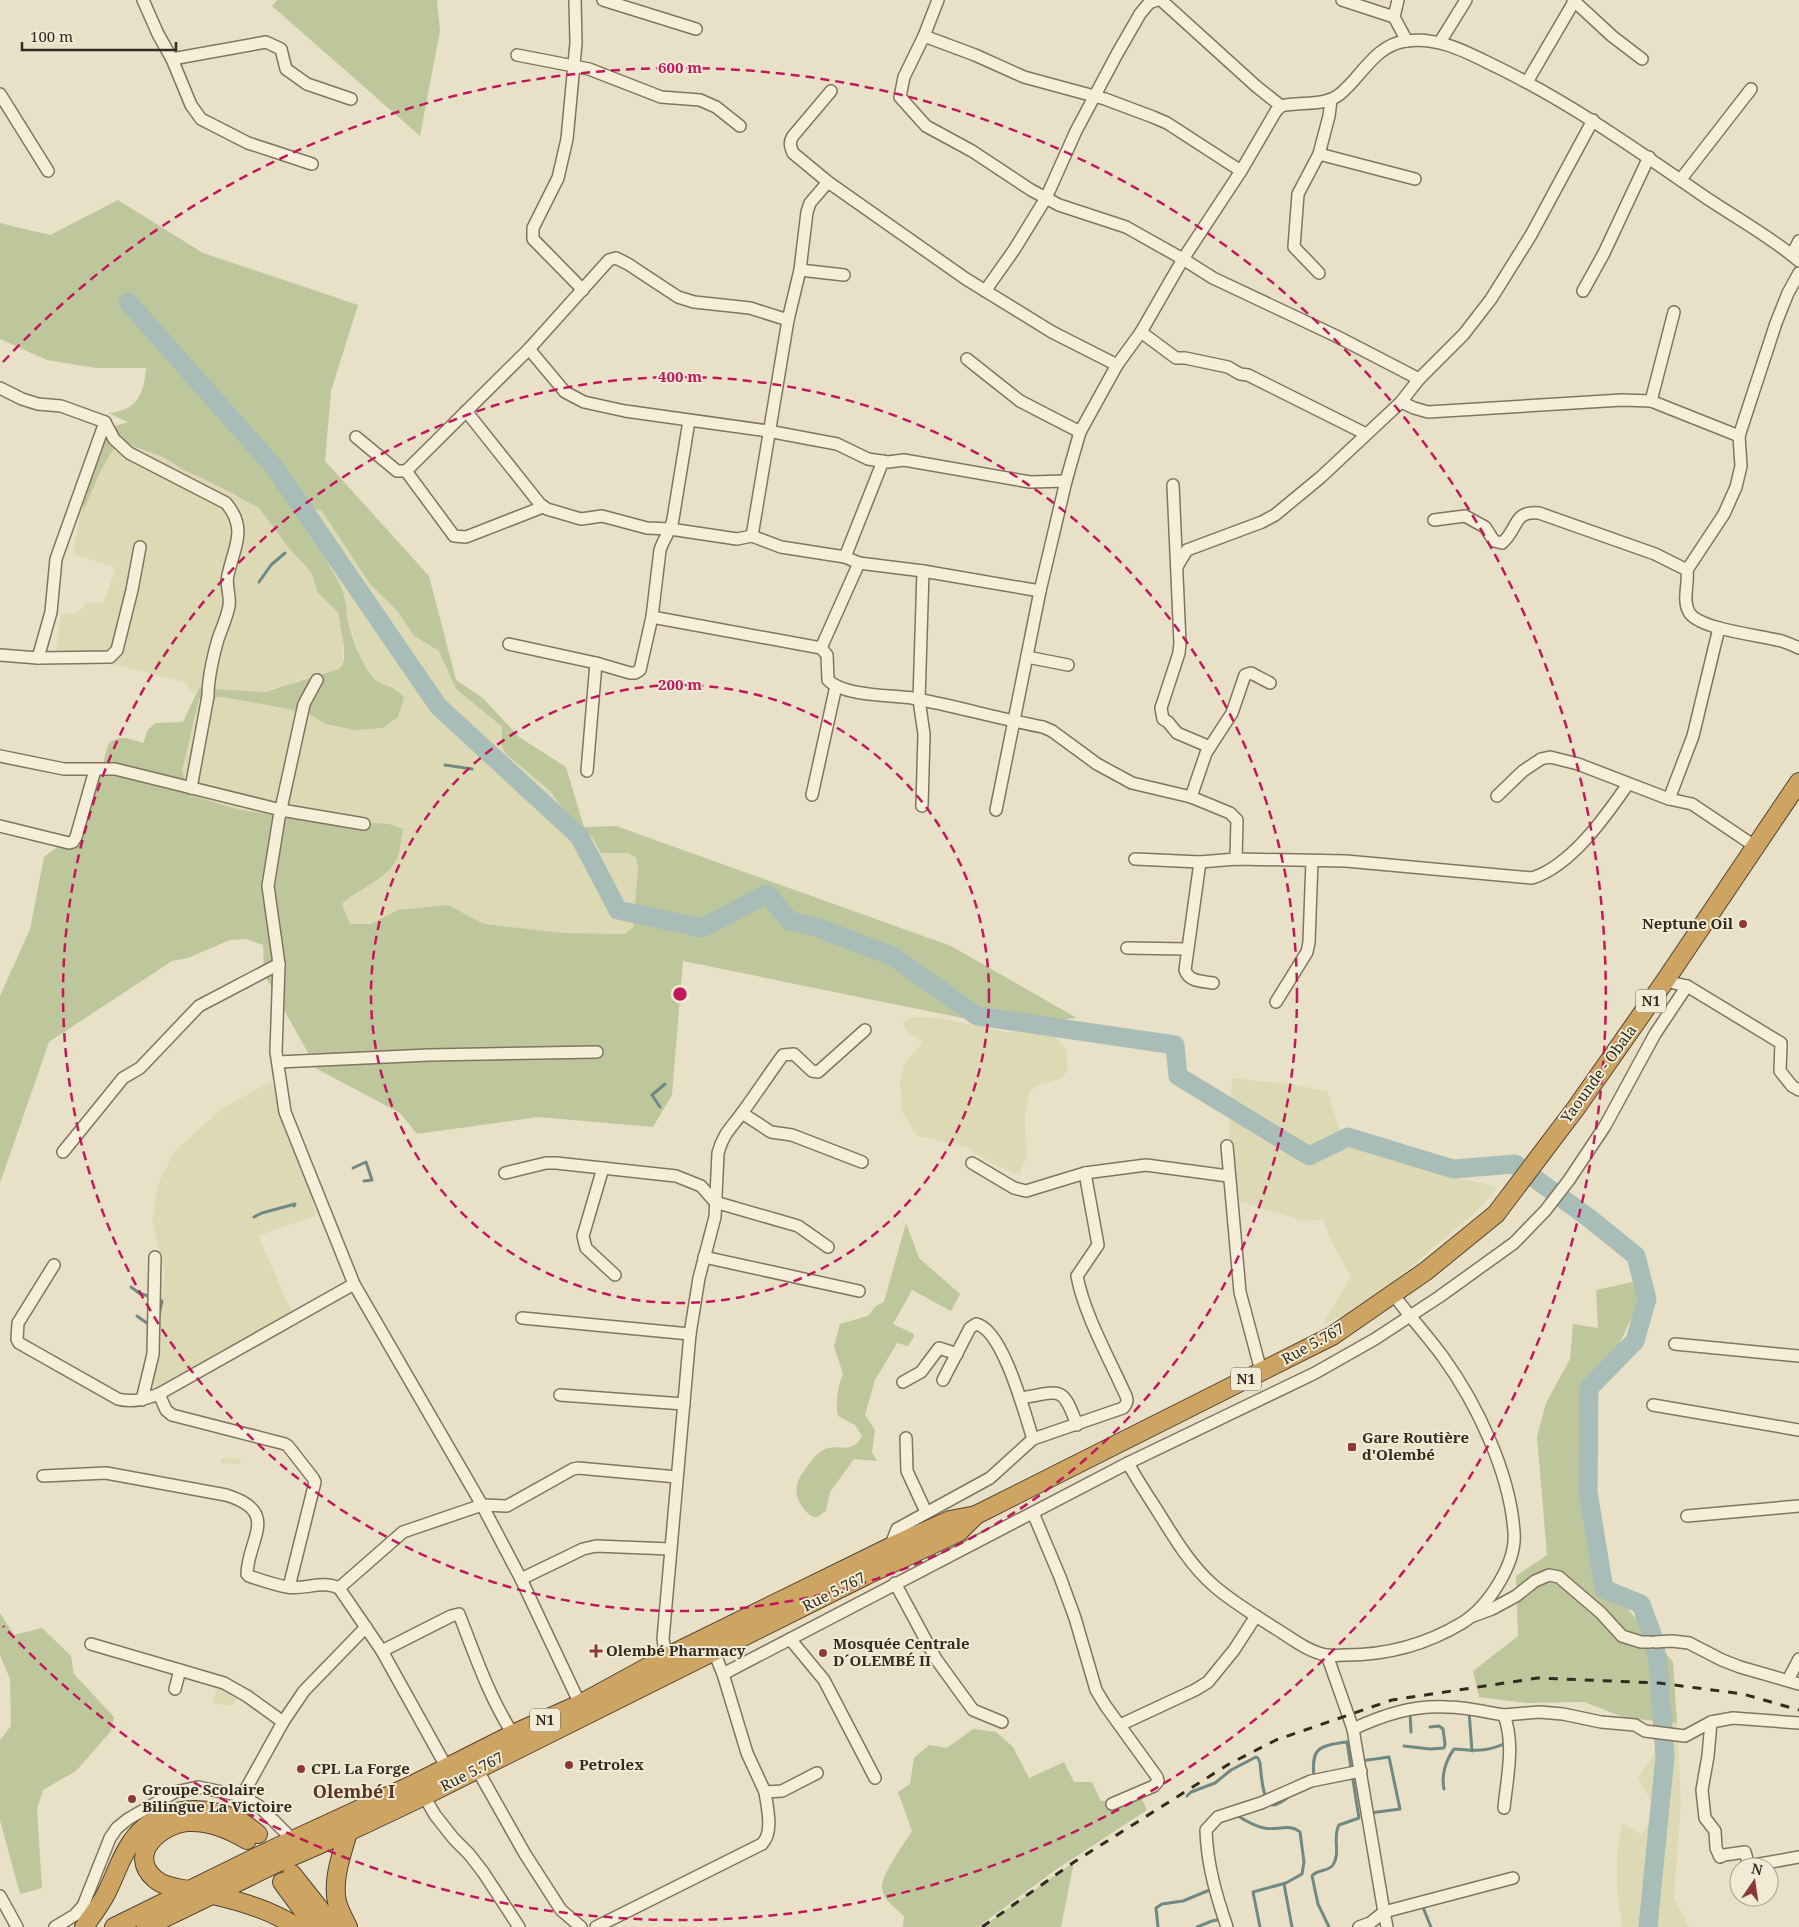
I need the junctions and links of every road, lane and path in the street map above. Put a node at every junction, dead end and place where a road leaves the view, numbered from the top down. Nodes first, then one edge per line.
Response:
1 (143, 0) edge
2 (575, 0) edge
3 (602, 0) edge
4 (938, 0) edge
5 (1157, 0) edge
6 (1161, 0) edge
7 (1342, 0) edge
8 (1398, 0) edge
9 (1466, 0) edge
10 (1574, 0) edge
11 (1394, 17) junction
12 (696, 29) dead end
13 (924, 36) junction
14 (1407, 41) junction
15 (1440, 42) junction
16 (517, 55) dead end
17 (172, 59) junction
18 (1642, 59) dead end
19 (574, 65) junction
20 (1527, 82) junction
21 (1751, 89) dead end
22 (832, 91) dead end
23 (0, 94) edge
24 (1095, 96) junction
25 (351, 99) dead end
26 (1331, 100) junction
27 (1281, 106) junction
28 (1593, 120) junction
29 (740, 126) dead end
30 (1319, 154) junction
31 (1649, 157) junction
32 (312, 164) dead end
33 (48, 171) dead end
34 (1241, 171) junction
35 (1415, 179) dead end
36 (1681, 180) junction
37 (828, 182) junction
38 (1046, 198) junction
39 (1799, 241) edge
40 (1796, 258) edge
41 (1183, 259) junction
42 (800, 270) junction
43 (1799, 273) edge
44 (1319, 274) dead end
45 (844, 275) dead end
46 (583, 290) junction
47 (985, 291) junction
48 (1583, 291) dead end
49 (1674, 312) dead end
50 (788, 320) junction
51 (1141, 332) junction
52 (529, 349) junction
53 (967, 359) dead end
54 (1117, 365) junction
55 (1419, 378) junction
56 (0, 388) edge
57 (1651, 401) junction
58 (1401, 402) junction
59 (466, 411) junction
60 (689, 421) junction
61 (105, 422) junction
62 (768, 431) junction
63 (1080, 432) junction
64 (1366, 434) junction
65 (1739, 436) junction
66 (356, 437) dead end
67 (883, 461) junction
68 (406, 470) junction
69 (1066, 482) junction
70 (1173, 485) dead end
71 (543, 507) junction
72 (1434, 520) dead end
73 (670, 529) junction
74 (752, 536) junction
75 (140, 547) dead end
76 (845, 557) junction
77 (858, 563) junction
78 (1178, 565) junction
79 (1687, 570) junction
80 (923, 571) junction
81 (1040, 591) junction
82 (652, 617) junction
83 (1718, 628) junction
84 (509, 644) dead end
85 (1799, 648) edge
86 (818, 650) junction
87 (0, 655) edge
88 (1027, 657) junction
89 (38, 658) junction
90 (596, 663) junction
91 (1068, 665) dead end
92 (316, 680) dead end
93 (1270, 683) dead end
94 (836, 686) junction
95 (919, 700) junction
96 (1015, 722) junction
97 (1210, 747) junction
98 (0, 756) edge
99 (95, 770) junction
100 (586, 771) dead end
101 (1799, 782) edge
102 (1628, 784) junction
103 (191, 788) junction
104 (812, 795) dead end
105 (1497, 796) dead end
106 (1191, 797) junction
107 (1669, 799) junction
108 (922, 806) dead end
109 (281, 810) junction
110 (996, 810) dead end
111 (364, 824) dead end
112 (0, 826) edge
113 (1756, 847) junction
114 (1135, 859) dead end
115 (1236, 860) junction
116 (1312, 861) junction
117 (1200, 862) junction
118 (1127, 948) dead end
119 (1187, 949) junction
120 (279, 964) junction
121 (1665, 981) junction
122 (1213, 983) dead end
123 (1686, 986) junction
124 (1276, 1002) dead end
125 (865, 1030) dead end
126 (597, 1052) dead end
127 (278, 1062) junction
128 (1799, 1090) edge
129 (742, 1113) junction
130 (1227, 1146) dead end
131 (63, 1152) dead end
132 (862, 1162) dead end
133 (972, 1163) dead end
134 (603, 1168) junction
135 (506, 1173) dead end
136 (1085, 1173) junction
137 (1228, 1176) junction
138 (715, 1202) junction
139 (1496, 1214) joint
140 (828, 1247) dead end
141 (155, 1257) dead end
142 (704, 1257) junction
143 (54, 1265) dead end
144 (615, 1275) dead end
145 (354, 1284) junction
146 (859, 1291) dead end
147 (1393, 1294) junction
148 (1409, 1317) junction
149 (522, 1318) dead end
150 (690, 1334) junction
151 (1675, 1344) dead end
152 (957, 1354) junction
153 (1799, 1356) edge
154 (1261, 1371) junction
155 (943, 1380) dead end
156 (903, 1382) dead end
157 (159, 1394) junction
158 (560, 1395) dead end
159 (1020, 1398) junction
160 (142, 1400) junction
161 (684, 1404) junction
162 (1653, 1405) dead end
163 (1077, 1425) junction
164 (1799, 1430) edge
165 (906, 1438) dead end
166 (1032, 1439) junction
167 (1128, 1463) junction
168 (43, 1476) dead end
169 (677, 1477) junction
170 (482, 1506) junction
171 (1799, 1506) edge
172 (926, 1512) junction
173 (1033, 1513) junction
174 (976, 1515) junction
175 (1687, 1516) dead end
176 (890, 1547) junction
177 (670, 1549) junction
178 (521, 1579) junction
179 (895, 1583) junction
180 (289, 1587) junction
181 (338, 1588) junction
182 (1256, 1616) junction
183 (1472, 1617) junction
184 (366, 1627) junction
185 (790, 1639) junction
186 (91, 1644) dead end
187 (711, 1645) junction
188 (382, 1651) junction
189 (1327, 1655) junction
190 (666, 1657) junction
191 (1799, 1659) edge
192 (180, 1670) junction
193 (723, 1674) junction
194 (1794, 1682) edge
195 (175, 1689) dead end
196 (580, 1704) junction
197 (1504, 1715) junction
198 (283, 1722) junction
199 (1002, 1722) dead end
200 (1711, 1722) junction
201 (1799, 1723) edge
202 (1120, 1725) junction
203 (1353, 1729) junction
204 (513, 1734) junction
205 (447, 1768) junction
206 (476, 1769) junction
207 (1361, 1771) junction
208 (816, 1773) dead end
209 (875, 1778) dead end
210 (765, 1792) junction
211 (242, 1796) junction
212 (424, 1796) junction
213 (1112, 1804) dead end
214 (1504, 1808) dead end
215 (348, 1832) junction
216 (293, 1840) junction
217 (1799, 1857) edge
218 (1513, 1878) dead end
219 (188, 1890) junction
220 (213, 1894) junction
221 (0, 1896) edge
222 (1384, 1912) junction
223 (168, 1922) edge
224 (17, 1927) edge
225 (55, 1927) edge
226 (84, 1927) edge
227 (114, 1927) edge
228 (146, 1927) edge
229 (297, 1927) edge
230 (315, 1927) edge
231 (334, 1927) edge
232 (348, 1927) edge
233 (519, 1927) edge
234 (581, 1927) edge
235 (596, 1927) edge
236 (1227, 1927) edge
237 (1359, 1927) edge
238 (1387, 1927) edge

1 - 17 street
2 - 19 street
3 - 12 street
4 - 13 street
5 - 24 street
6 - 27 street
7 - 11 street
8 - 11 street
9 - 15 street
10 - 18 street
10 - 20 street
11 - 14 street
13 - 24 street
13 - 38 street
14 - 15 street
14 - 26 street
15 - 20 street
16 - 19 street
17 - 25 street
17 - 32 street
19 - 29 street
19 - 46 street
20 - 28 street
21 - 36 street
22 - 37 street
23 - 33 street
24 - 34 street
24 - 38 street
26 - 27 street
26 - 30 street
27 - 34 street
28 - 31 street
28 - 55 street
30 - 35 street
30 - 44 street
31 - 36 street
31 - 48 street
34 - 41 street
36 - 40 street
37 - 42 street
37 - 47 street
38 - 41 street
38 - 47 street
39 - 40 street
41 - 51 street
41 - 55 street
42 - 45 street
42 - 50 street
43 - 65 street
46 - 50 street
46 - 52 street
47 - 54 street
49 - 57 street
50 - 62 street
51 - 54 street
51 - 64 street
52 - 59 street
52 - 60 street
53 - 63 street
54 - 63 street
55 - 58 street
56 - 61 street
57 - 58 street
57 - 65 street
58 - 64 street
59 - 68 street
59 - 71 street
60 - 62 street
60 - 73 street
61 - 89 street
61 - 103 street
62 - 67 street
62 - 74 street
63 - 69 street
64 - 78 street
65 - 79 street
66 - 68 street
67 - 69 street
67 - 76 street
68 - 71 street
69 - 81 street
70 - 78 street
71 - 73 street
72 - 79 street
73 - 74 street
73 - 82 street
74 - 76 street
75 - 89 street
76 - 77 street
77 - 80 street
77 - 86 street
78 - 97 street
79 - 83 street
80 - 81 street
80 - 95 street
81 - 88 street
82 - 86 street
82 - 90 street
83 - 85 street
83 - 107 street
84 - 90 street
86 - 94 street
87 - 89 street
88 - 91 street
88 - 96 street
90 - 100 street
92 - 109 street
93 - 97 street
94 - 95 street
94 - 104 street
95 - 96 street
95 - 108 street
96 - 106 street
96 - 110 street
97 - 106 street
98 - 99 street
99 - 103 street
99 - 112 street
101 - 113 highway, Yaounde - Obala / N1
102 - 105 street
102 - 107 street
102 - 116 street
103 - 109 street
106 - 115 street
107 - 113 street
109 - 111 street
109 - 120 street
113 - 121 highway, Yaounde - Obala / N1
114 - 117 street
115 - 116 street
115 - 117 street
116 - 124 street
117 - 119 street
118 - 119 street
119 - 122 street
120 - 127 street
120 - 131 street
121 - 123 street
121 - 139 highway, Yaounde - Obala / N1
123 - 128 street
123 - 148 street
125 - 129 street
126 - 127 street
127 - 145 street
129 - 132 street
129 - 138 street
130 - 137 street
133 - 136 street
134 - 135 street
134 - 138 street
134 - 144 street
136 - 137 street
136 - 163 street
137 - 154 street
138 - 140 street
138 - 142 street
139 - 147 highway, Rue 5.767 / N1
141 - 160 street
142 - 146 street
142 - 150 street
143 - 160 street
145 - 157 street
145 - 170 street
147 - 148 street
147 - 154 highway, Rue 5.767 / N1
148 - 167 street
148 - 183 street
149 - 150 street
150 - 161 street
151 - 153 street
152 - 155 street
152 - 156 street
152 - 159 street
154 - 174 highway, Rue 5.767 / N1
157 - 160 street
157 - 180 street
158 - 161 street
159 - 163 street
159 - 166 street
161 - 169 street
162 - 164 street
163 - 166 street
165 - 172 street
166 - 172 street
167 - 173 street
167 - 182 street
168 - 180 street
169 - 170 street
169 - 177 street
170 - 178 street
170 - 181 street
171 - 175 street
172 - 176 street
173 - 179 street
173 - 202 street
174 - 176 highway, N1
174 - 187 highway, Rue 5.767 / N1
176 - 187 highway, N1
177 - 178 street
177 - 190 street
178 - 196 street
179 - 185 street
179 - 199 street
180 - 181 street
181 - 184 street
182 - 189 street
182 - 202 street
183 - 189 street
183 - 194 street
184 - 188 street
184 - 198 street
185 - 193 street
185 - 209 street
186 - 192 street
187 - 190 highway, N1
187 - 193 street
187 - 206 highway, Rue 5.767 / N1
188 - 204 street
188 - 205 street
189 - 203 street
190 - 196 highway, N1
191 - 194 street
192 - 195 street
192 - 198 street
193 - 210 street
196 - 204 highway, N1
197 - 200 street
197 - 203 street
197 - 214 street
198 - 211 street
200 - 201 street
200 - 217 street
202 - 213 street
203 - 207 street
204 - 205 highway, N1
205 - 216 highway, N1
206 - 212 highway, Rue 5.767 / N1
206 - 234 street
207 - 222 street
207 - 236 street
208 - 210 street
210 - 235 street
211 - 216 street
211 - 225 street
212 - 215 highway, Rue 5.767 / N1
212 - 233 street
215 - 220 highway, Rue 5.767 / N1
215 - 232 highway
216 - 219 highway, N1
218 - 222 street
219 - 226 highway
219 - 227 highway, N1
220 - 223 highway, Rue 5.767 / N1
220 - 229 highway
221 - 224 street
222 - 237 street
222 - 238 street
223 - 228 highway, Rue 5.767 / N1
230 - 231 highway

